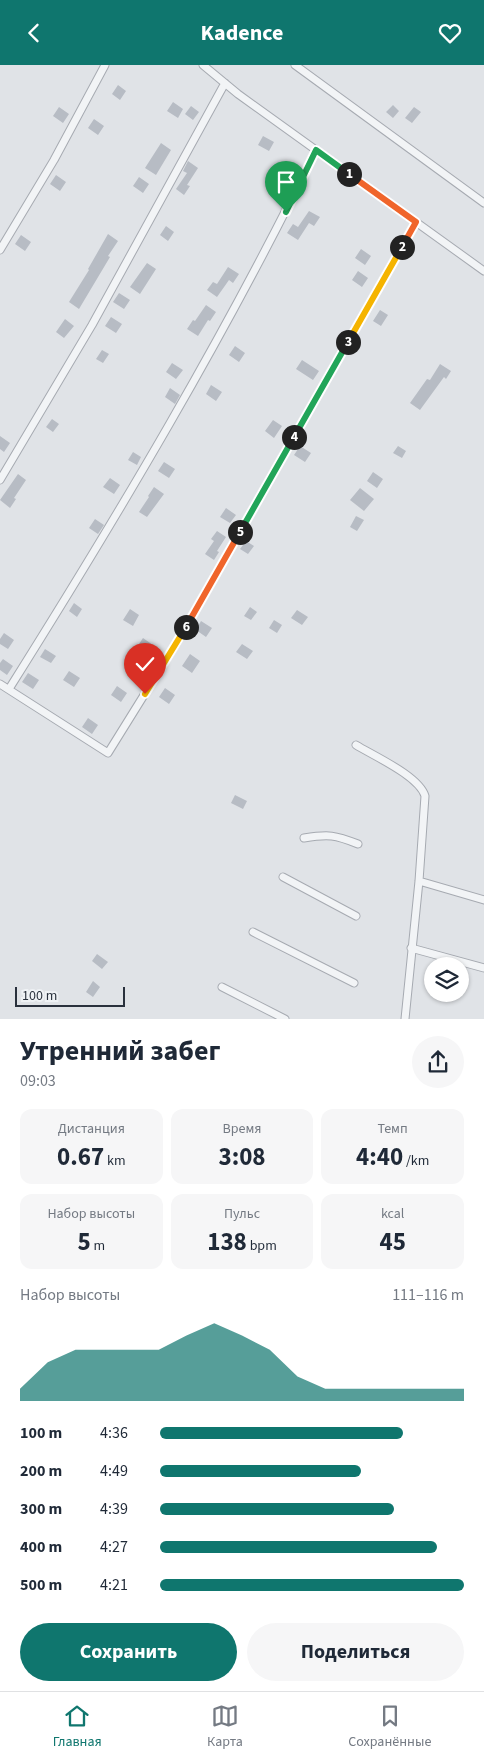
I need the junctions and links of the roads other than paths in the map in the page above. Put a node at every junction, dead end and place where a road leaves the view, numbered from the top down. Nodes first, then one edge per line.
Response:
1 (105, 65) edge
2 (203, 65) edge
3 (295, 65) edge
4 (225, 83) junction
5 (316, 150) junction
6 (484, 203) edge
7 (416, 222) junction
8 (0, 250) edge
9 (484, 271) edge
10 (0, 480) edge
11 (0, 684) edge
12 (9, 689) junction
13 (356, 745) dead end
14 (304, 838) dead end
15 (358, 844) dead end
16 (283, 877) dead end
17 (419, 881) junction
18 (484, 900) edge
19 (356, 916) dead end
20 (253, 932) dead end
21 (411, 948) junction
22 (484, 968) edge
23 (354, 983) dead end
24 (222, 987) dead end
25 (285, 1019) edge
26 (404, 1019) edge

1 - 8 street
2 - 4 street
3 - 6 street
4 - 5 street
4 - 10 street
5 - 7 street
5 - 12 street
7 - 9 street
7 - 12 street
11 - 12 street
13 - 17 street
14 - 15 street
16 - 19 street
17 - 18 street
17 - 21 street
20 - 23 street
21 - 22 street
21 - 26 street
24 - 25 street

